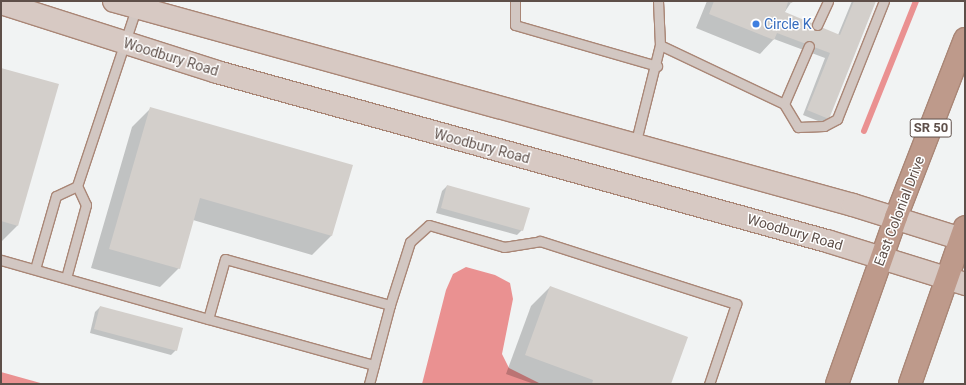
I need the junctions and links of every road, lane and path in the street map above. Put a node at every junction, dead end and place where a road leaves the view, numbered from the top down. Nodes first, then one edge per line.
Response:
1 (114, 1) edge
2 (515, 1) edge
3 (658, 1) edge
4 (828, 1) edge
5 (884, 1) edge
6 (1, 3) edge
7 (138, 4) edge
8 (818, 25) dead end
9 (965, 39) edge
10 (126, 43) junction
11 (660, 45) junction
12 (809, 46) dead end
13 (656, 66) junction
14 (784, 104) junction
15 (635, 145) junction
16 (77, 186) junction
17 (896, 217) junction
18 (964, 235) edge
19 (882, 258) junction
20 (1, 260) edge
21 (35, 269) junction
22 (66, 278) junction
23 (956, 281) edge
24 (390, 305) junction
25 (208, 319) junction
26 (374, 365) junction
27 (369, 384) edge
28 (709, 384) edge
29 (837, 384) edge
30 (910, 384) edge

1 - 7 street
2 - 13 lane
3 - 11 lane
4 - 8 lane
5 - 14 lane
6 - 10 street, Woodbury Road
7 - 10 lane
7 - 15 street
9 - 17 highway, East Colonial Drive / SR 50
10 - 16 lane
10 - 19 street, Woodbury Road
11 - 13 lane
11 - 14 lane
12 - 14 lane
13 - 15 lane
15 - 17 street
16 - 21 lane
16 - 22 lane
17 - 18 street
17 - 19 highway, East Colonial Drive / SR 50
18 - 23 highway
19 - 23 street, Woodbury Road
19 - 29 highway, East Colonial Drive / SR 50
20 - 21 lane
21 - 22 lane
22 - 25 lane
23 - 30 highway
24 - 25 lane
24 - 26 lane
24 - 28 lane
25 - 26 lane
26 - 27 lane

